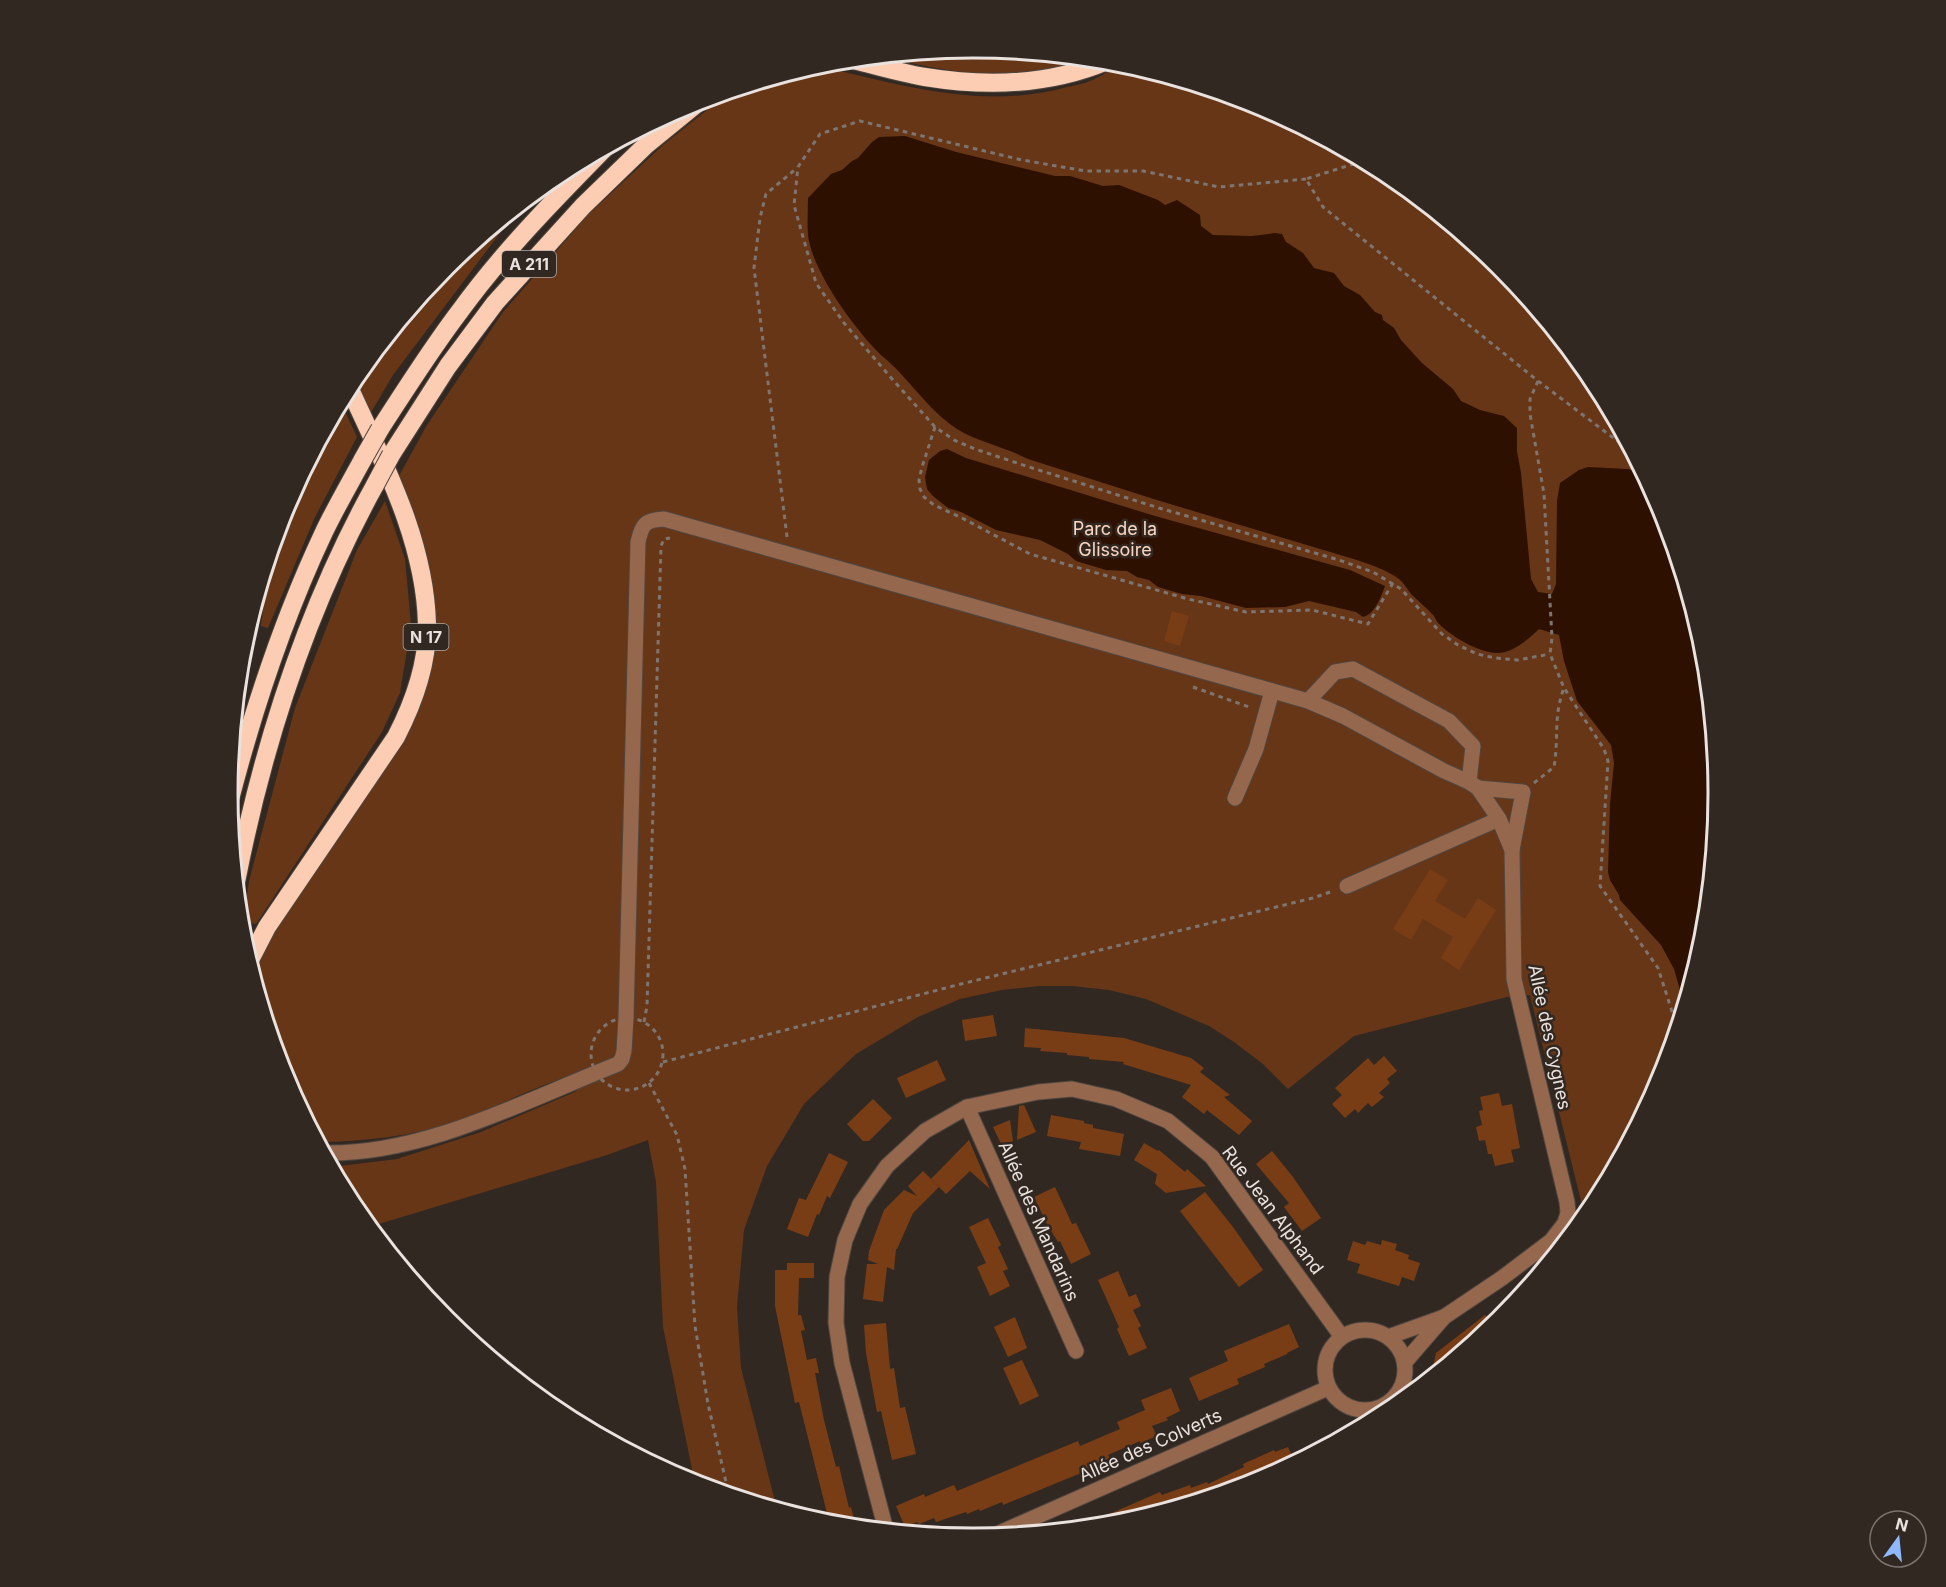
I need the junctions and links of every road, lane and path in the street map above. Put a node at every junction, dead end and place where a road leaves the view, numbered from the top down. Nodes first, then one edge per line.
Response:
1 (876, 65) edge
2 (1090, 68) edge
3 (674, 122) edge
4 (1352, 165) edge
5 (798, 167) junction
6 (582, 171) edge
7 (1306, 179) junction
8 (1538, 381) junction
9 (354, 398) edge
10 (935, 428) junction
11 (1618, 442) edge
12 (673, 539) dead end
13 (789, 554) junction
14 (1393, 583) junction
15 (1550, 654) junction
16 (1184, 684) dead end
17 (1564, 688) junction
18 (1272, 691) junction
19 (1308, 701) junction
20 (1266, 714) junction
21 (239, 762) edge
22 (1473, 785) junction
23 (1523, 792) junction
24 (1235, 798) dead end
25 (1499, 819) junction
26 (1512, 850) junction
27 (241, 858) edge
28 (1347, 886) joint
29 (255, 950) edge
30 (1673, 1016) edge
31 (644, 1022) dead end
32 (663, 1062) dead end
33 (649, 1083) dead end
34 (967, 1107) junction
35 (331, 1152) edge
36 (1444, 1317) junction
37 (1342, 1337) junction
38 (1388, 1337) junction
39 (1076, 1351) dead end
40 (1405, 1362) junction
41 (1328, 1388) junction
42 (1400, 1392) edge
43 (1373, 1410) edge
44 (727, 1485) edge
45 (884, 1523) edge
46 (1013, 1527) edge

1 - 2 highway
3 - 27 highway, A 211, bridge
4 - 7 path
5 - 7 path
5 - 10 path
5 - 13 path
6 - 21 highway, A 211, bridge
7 - 8 path
8 - 11 path
8 - 15 path
9 - 29 highway, N 17
10 - 14 path
10 - 14 path
12 - 31 path
13 - 18 street
13 - 35 street
14 - 15 path
15 - 17 path
16 - 20 path
17 - 23 path
17 - 30 path
18 - 19 street
18 - 20 street
19 - 22 street
19 - 22 street
20 - 24 street
22 - 23 street
22 - 25 street, Allée des Cygnes
23 - 26 street
25 - 26 street, Allée des Cygnes
25 - 28 street
26 - 36 street, Allée des Cygnes
28 - 32 path
33 - 44 path
34 - 37 street, Rue Jean Alphand
34 - 39 street, Allée des Mandarins
34 - 45 street, Rue Jean Alphand
36 - 38 street, Allée des Cygnes
36 - 40 street, Allée des Cygnes
37 - 38 street
37 - 41 street
38 - 40 street
40 - 42 street
41 - 43 street
41 - 46 street, Allée des Colverts

